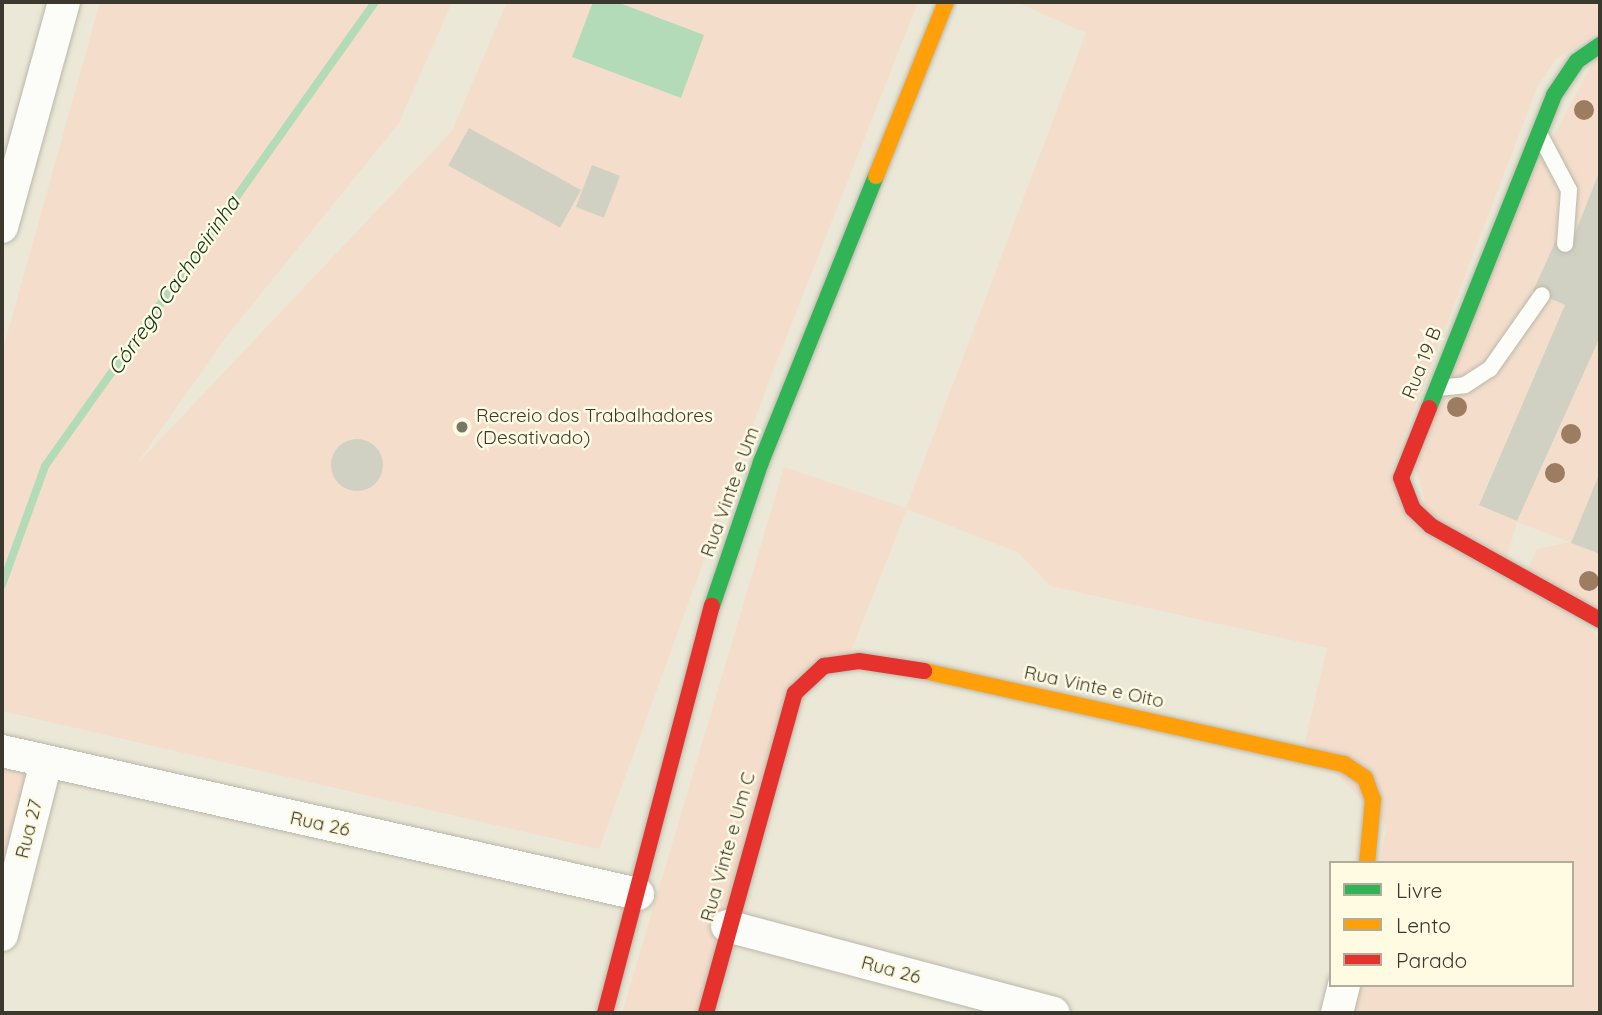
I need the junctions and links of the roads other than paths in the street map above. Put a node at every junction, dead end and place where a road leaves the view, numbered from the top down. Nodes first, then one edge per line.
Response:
1 (64, 2) edge
2 (946, 2) edge
3 (1600, 45) edge
4 (1537, 132) junction
5 (3, 218) edge
6 (1565, 244) dead end
7 (1542, 296) dead end
8 (1434, 387) junction
9 (1600, 620) edge
10 (795, 693) joint
11 (2, 751) edge
12 (46, 763) junction
13 (1367, 861) edge
14 (638, 894) junction
15 (727, 926) junction
16 (2, 935) edge
17 (1344, 987) edge
18 (605, 1013) edge
19 (706, 1013) edge
20 (1054, 1013) edge
21 (1337, 1013) edge

1 - 5 street
2 - 14 street, Rua Vinte e Um
3 - 4 street, Rua 19 B
4 - 6 lane
4 - 8 street, Rua 19 B
7 - 8 lane
8 - 9 street, Rua 19 B
10 - 13 street, Rua Vinte e Oito
10 - 15 street, Rua Vinte e Um C
11 - 12 street, Rua 26
12 - 14 street, Rua 26
12 - 16 street, Rua 27
14 - 18 street, Rua Vinte e Um
15 - 19 street, Rua Vinte e Um C
15 - 20 street, Rua 26
17 - 21 street

